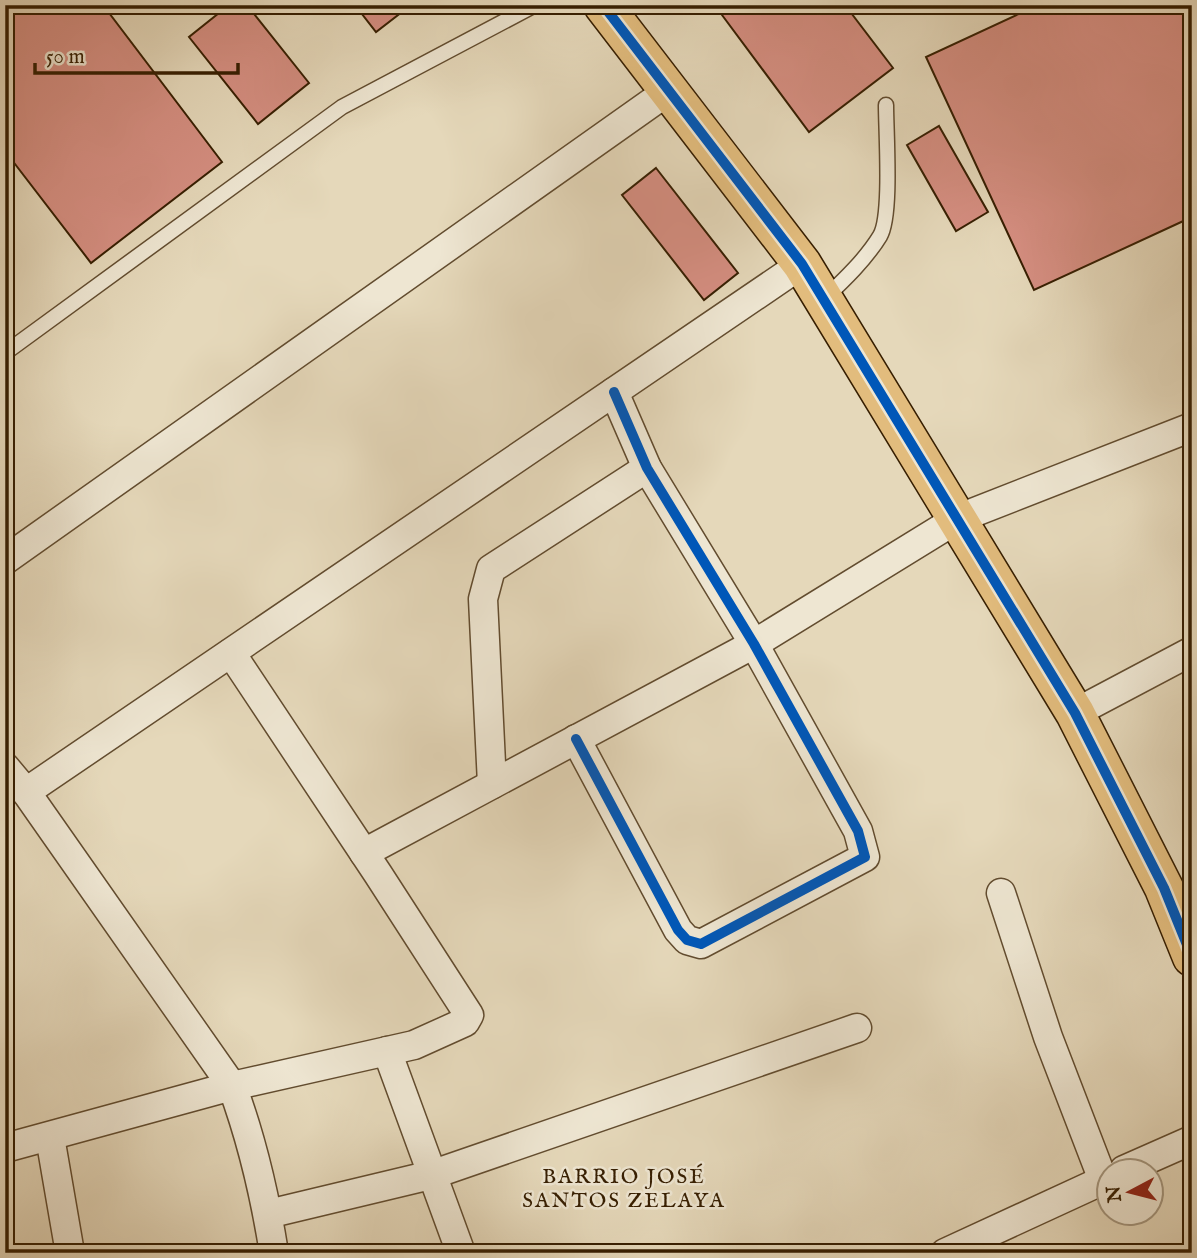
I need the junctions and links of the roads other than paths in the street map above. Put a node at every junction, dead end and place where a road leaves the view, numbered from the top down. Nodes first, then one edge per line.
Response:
1 (535, 5) edge
2 (617, 9) edge
3 (668, 91) junction
4 (886, 105) dead end
5 (802, 264) junction
6 (824, 299) junction
7 (5, 353) edge
8 (614, 392) junction
9 (1192, 427) edge
10 (648, 468) junction
11 (957, 519) junction
12 (5, 560) edge
13 (754, 644) junction
14 (1192, 651) edge
15 (230, 653) junction
16 (1075, 713) junction
17 (576, 740) junction
18 (5, 768) edge
19 (492, 784) junction
20 (26, 792) junction
21 (364, 853) junction
22 (1001, 892) dead end
23 (1192, 957) edge
24 (857, 1028) dead end
25 (387, 1051) junction
26 (232, 1086) junction
27 (50, 1137) junction
28 (1192, 1140) edge
29 (5, 1148) edge
30 (1103, 1156) edge
31 (1156, 1156) edge
32 (431, 1175) junction
33 (1096, 1183) edge
34 (268, 1214) junction
35 (70, 1253) edge
36 (274, 1253) edge
37 (461, 1253) edge
38 (945, 1253) edge

1 - 7 lane
2 - 3 main road
3 - 5 main road
3 - 12 street
4 - 6 lane
5 - 6 main road
5 - 8 street
6 - 11 main road
8 - 10 street
8 - 15 street
9 - 11 street
10 - 13 street
10 - 19 street
11 - 13 street
11 - 16 main road
13 - 17 street
13 - 17 street
14 - 16 street
15 - 20 street
15 - 21 street
16 - 23 main road
17 - 19 street
18 - 20 street
19 - 21 street
20 - 26 street
21 - 25 street
22 - 30 street
24 - 32 street
25 - 26 street
25 - 32 street
26 - 27 street
26 - 34 street
27 - 29 street
27 - 35 street
28 - 31 street
32 - 34 street
32 - 37 street
33 - 38 street
34 - 36 street

